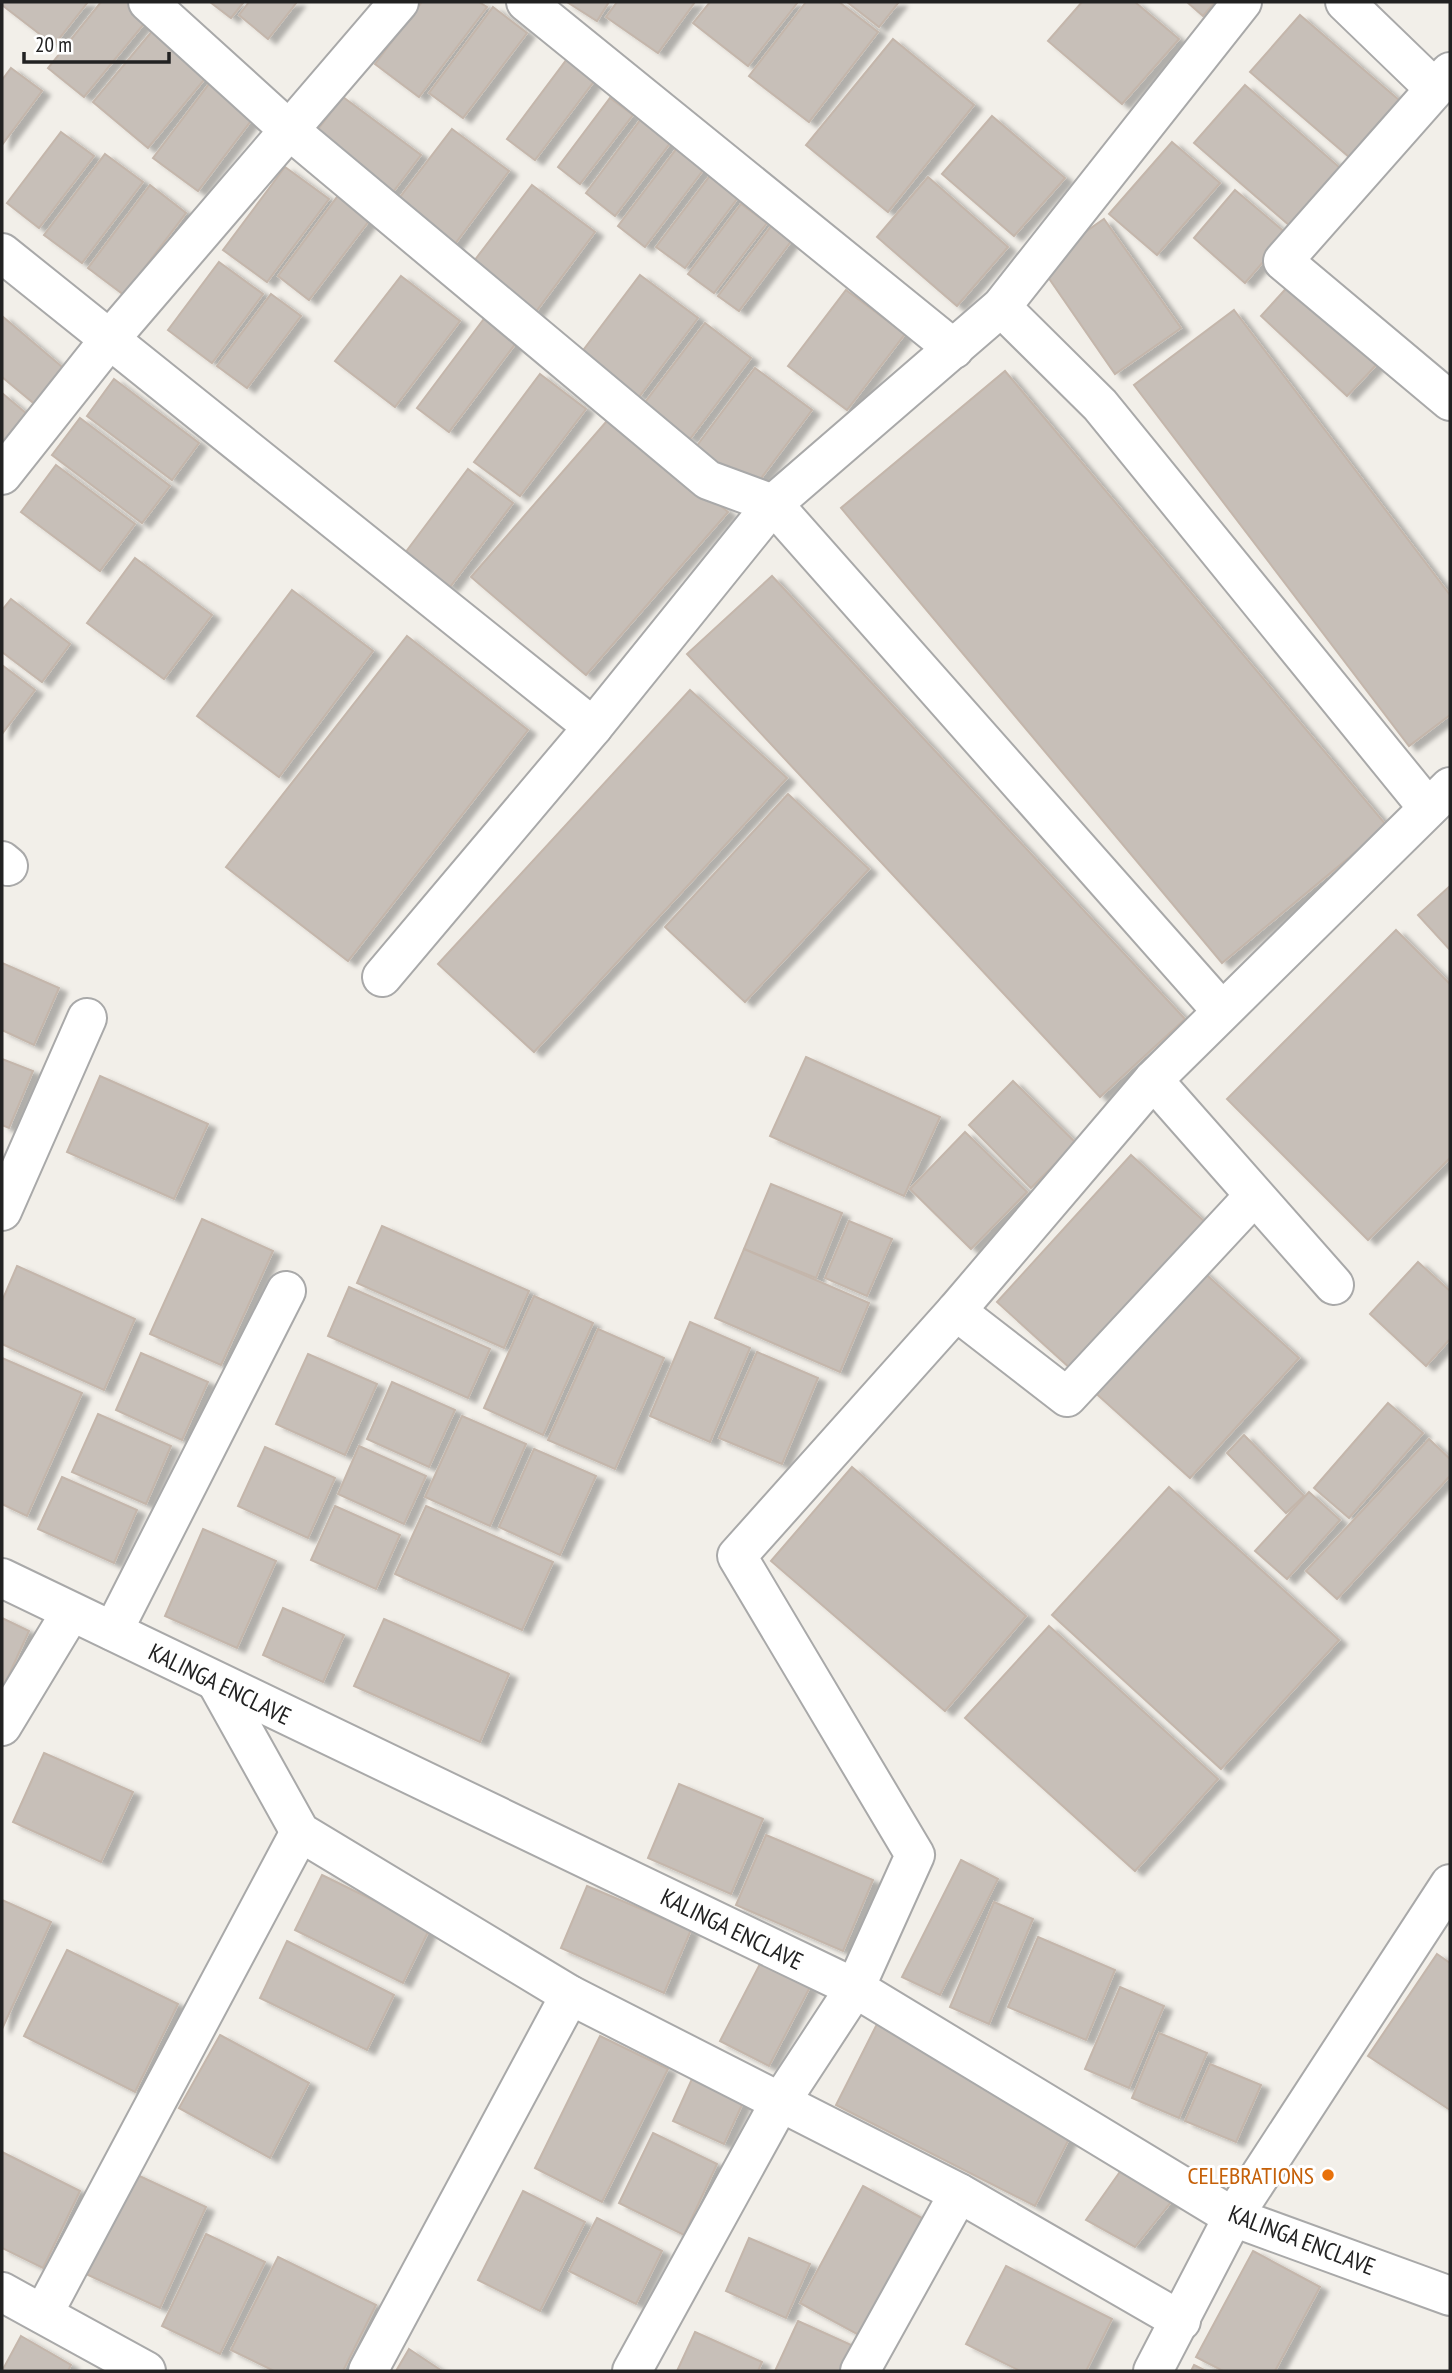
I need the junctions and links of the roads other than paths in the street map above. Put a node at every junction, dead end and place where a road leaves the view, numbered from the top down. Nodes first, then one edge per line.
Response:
1 (148, 2) edge
2 (399, 2) edge
3 (526, 2) edge
4 (1242, 2) edge
5 (1345, 2) edge
6 (1442, 80) edge
7 (288, 129) junction
8 (2, 253) edge
9 (1001, 307) junction
10 (109, 340) junction
11 (954, 349) junction
12 (1450, 401) edge
13 (2, 475) edge
14 (773, 504) junction
15 (593, 727) junction
16 (1439, 798) edge
17 (382, 977) dead end
18 (1222, 1010) junction
19 (87, 1018) dead end
20 (1153, 1080) junction
21 (1254, 1196) junction
22 (2, 1211) edge
23 (1334, 1285) dead end
24 (286, 1291) dead end
25 (956, 1311) junction
26 (2, 1578) edge
27 (71, 1612) junction
28 (113, 1631) junction
29 (217, 1683) junction
30 (2, 1726) edge
31 (300, 1832) junction
32 (1450, 1884) edge
33 (855, 1988) junction
34 (570, 1995) junction
35 (779, 2104) junction
36 (959, 2193) junction
37 (1233, 2217) junction
38 (2, 2292) edge
39 (1450, 2296) edge
40 (43, 2314) junction
41 (1181, 2321) junction
42 (146, 2371) edge
43 (368, 2371) edge
44 (632, 2371) edge
45 (860, 2371) edge
46 (1153, 2371) edge

1 - 7 street
2 - 7 street
3 - 11 street
4 - 9 street
5 - 6 street
6 - 12 street
7 - 10 street
7 - 14 street
8 - 10 street
9 - 11 street
9 - 16 street
10 - 13 street
10 - 15 street
11 - 14 street
14 - 15 street
14 - 18 street
15 - 17 street
16 - 18 street
18 - 20 street
19 - 22 street
20 - 21 street
20 - 25 street
21 - 23 street
21 - 25 street
24 - 28 street
25 - 33 street
26 - 27 street, KALINGA ENCLAVE
27 - 28 street, KALINGA ENCLAVE
27 - 30 street
28 - 29 street, KALINGA ENCLAVE
29 - 31 street
29 - 33 street, KALINGA ENCLAVE
31 - 34 street
31 - 40 street
32 - 37 street
33 - 35 street
33 - 37 street, KALINGA ENCLAVE
34 - 35 street
34 - 43 street
35 - 36 street
35 - 44 street
36 - 41 street
36 - 45 street
37 - 39 street, KALINGA ENCLAVE
37 - 41 street
38 - 40 street
40 - 42 street
41 - 46 street

